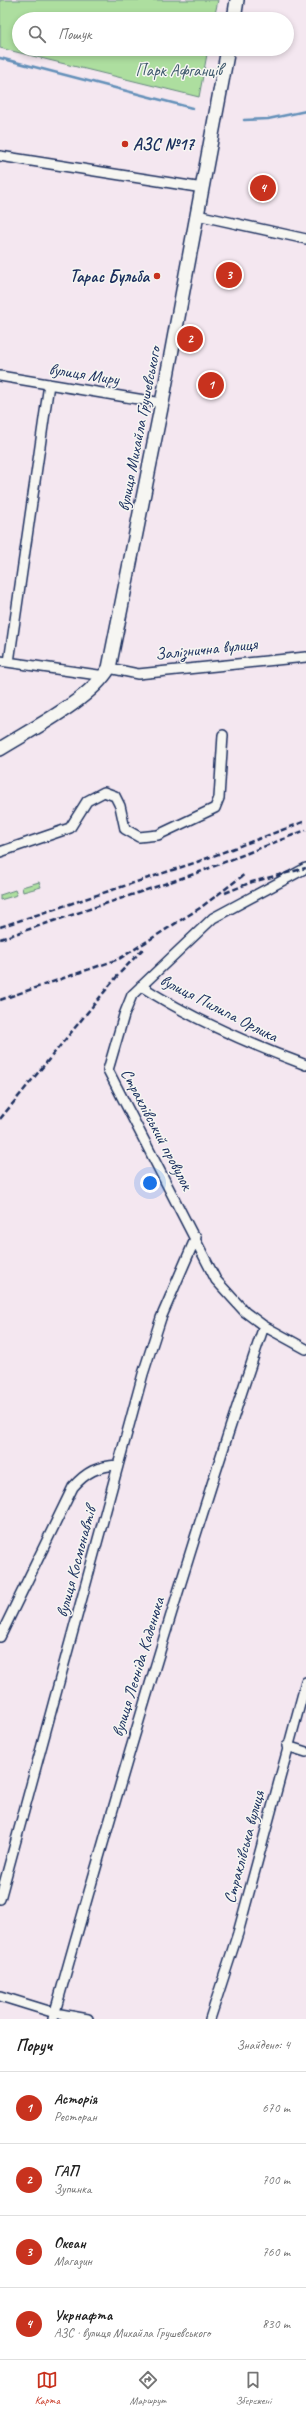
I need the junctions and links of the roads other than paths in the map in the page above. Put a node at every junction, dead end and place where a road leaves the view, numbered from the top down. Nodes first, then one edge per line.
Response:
1 (237, 0) edge
2 (235, 12) edge
3 (227, 56) edge
4 (0, 156) edge
5 (202, 188) junction
6 (197, 215) junction
7 (306, 239) edge
8 (0, 376) edge
9 (49, 384) junction
10 (162, 403) junction
11 (306, 657) edge
12 (5, 661) edge
13 (107, 672) junction
14 (223, 735) dead end
15 (0, 749) edge
16 (0, 852) edge
17 (306, 868) edge
18 (141, 986) junction
19 (306, 1065) edge
20 (196, 1237) junction
21 (264, 1326) junction
22 (306, 1350) edge
23 (118, 1465) junction
24 (0, 1637) edge
25 (306, 1682) edge
26 (288, 1746) junction
27 (306, 1752) edge
28 (0, 1899) edge
29 (0, 1996) edge
30 (54, 2016) edge
31 (88, 2019) edge
32 (210, 2019) edge

1 - 2 main road
3 - 5 main road, вулиця Михайла Грушевського
4 - 5 street
5 - 6 main road, вулиця Михайла Грушевського
6 - 7 street
6 - 10 main road, вулиця Михайла Грушевського
8 - 9 street, вулиця Миру
9 - 10 street, вулиця Миру
9 - 12 street
10 - 13 main road, вулиця Михайла Грушевського
11 - 13 street, Залізнична вулиця
12 - 13 street, Залізнична вулиця
13 - 15 main road
14 - 16 street
17 - 18 street, Страклівський провулок
18 - 19 street, вулиця Пилипа Орлика
18 - 20 street, Страклівський провулок
20 - 21 street, Страклівський провулок
20 - 23 street, вулиця Космонавтів
21 - 22 street, Страклівський провулок
21 - 30 street, вулиця Леоніда Каденюка
23 - 24 street
23 - 28 street, вулиця Космонавтів
25 - 26 street, Страклівська вулиця
26 - 27 street
26 - 32 street, Страклівська вулиця
29 - 30 street
30 - 31 street

